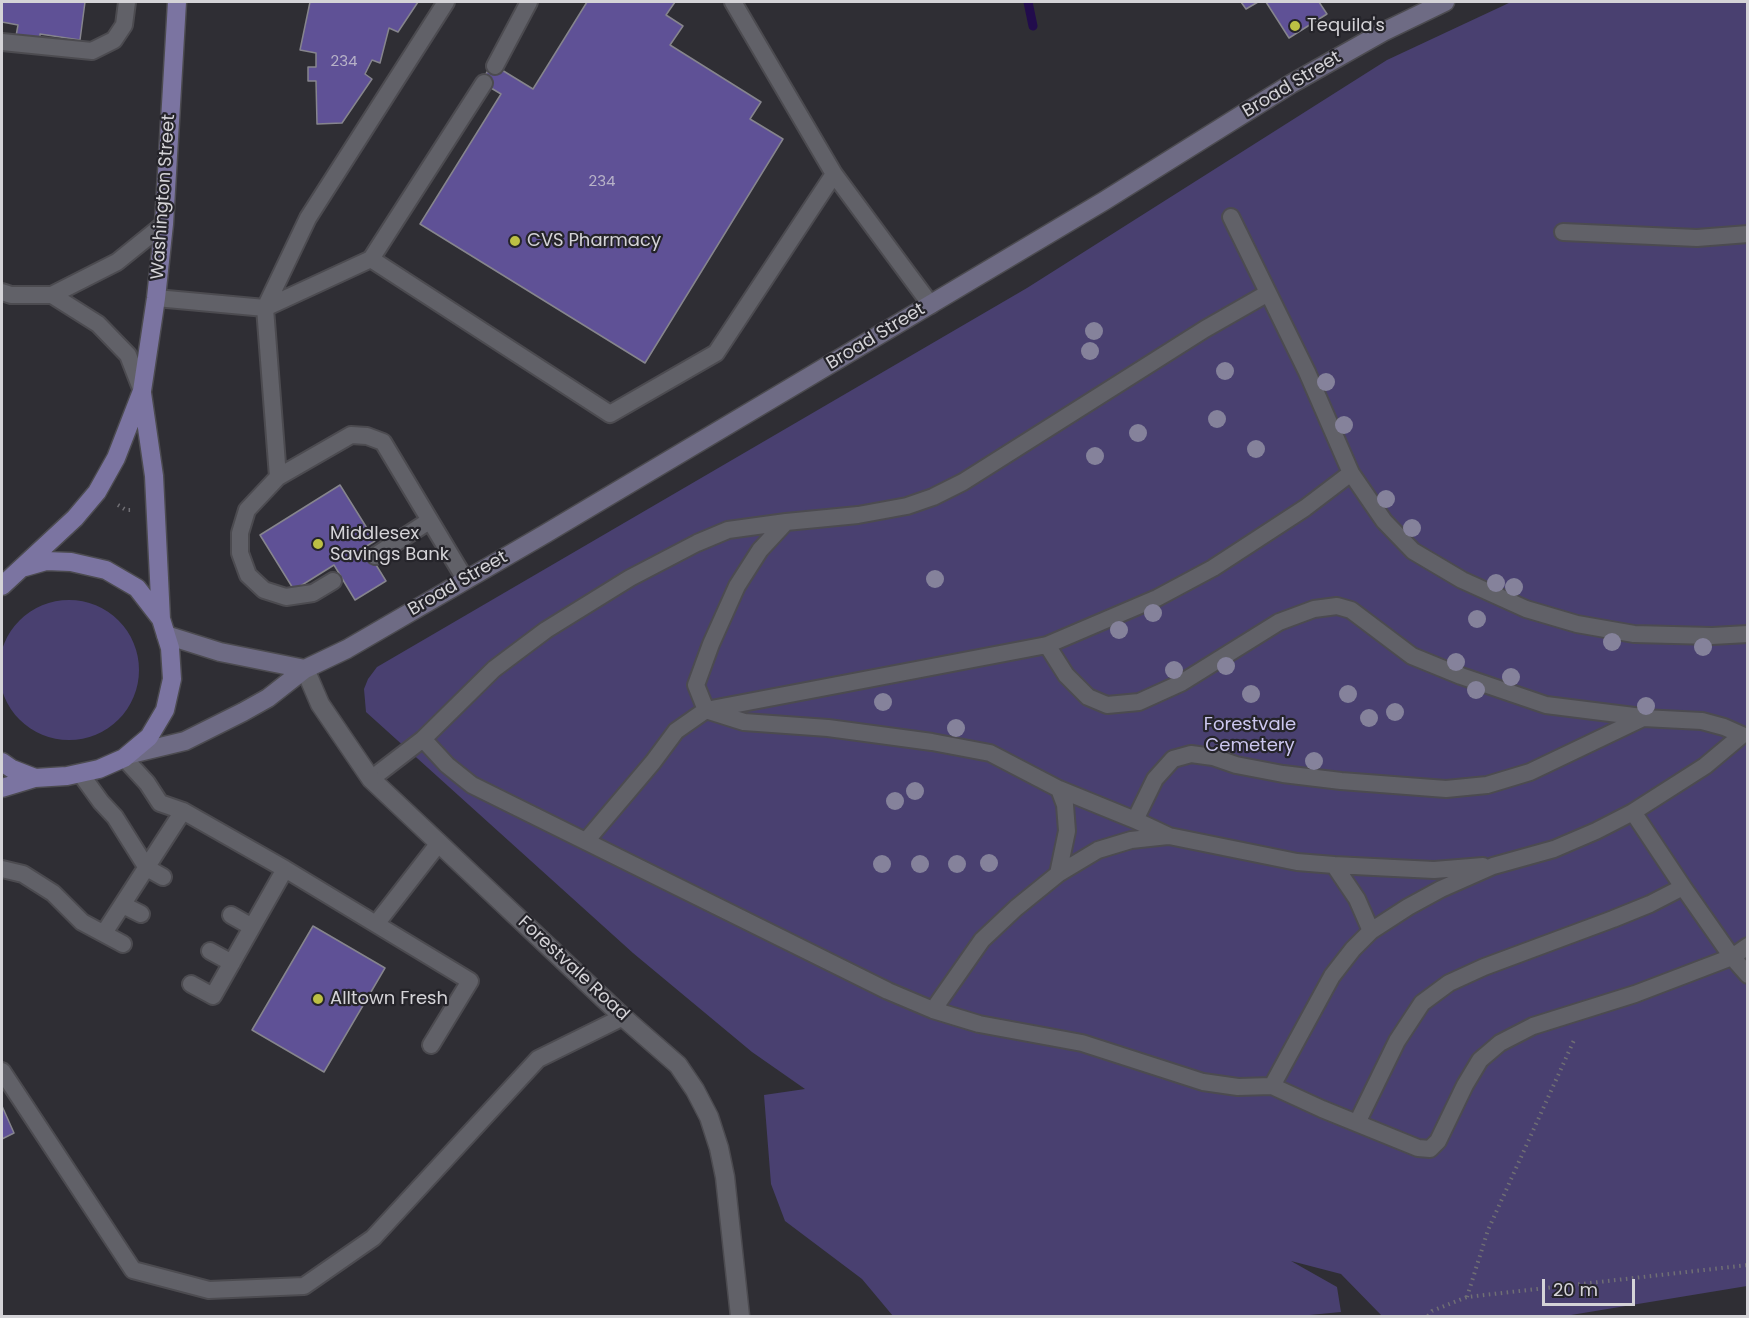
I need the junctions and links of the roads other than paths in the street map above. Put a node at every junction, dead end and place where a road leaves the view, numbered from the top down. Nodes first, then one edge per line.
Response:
1 (127, 2) edge
2 (177, 2) edge
3 (446, 2) edge
4 (529, 2) edge
5 (733, 2) edge
6 (1445, 2) edge
7 (1417, 8) edge
8 (2, 42) edge
9 (495, 66) dead end
10 (484, 83) dead end
11 (834, 174) junction
12 (1231, 217) dead end
13 (164, 224) junction
14 (1563, 232) dead end
15 (1748, 234) edge
16 (371, 259) junction
17 (2, 292) edge
18 (1268, 293) junction
19 (52, 295) junction
20 (156, 298) junction
21 (931, 305) junction
22 (265, 308) junction
23 (142, 391) junction
24 (1351, 473) junction
25 (278, 477) junction
26 (429, 521) junction
27 (786, 522) junction
28 (375, 556) dead end
29 (22, 568) junction
30 (465, 579) junction
31 (333, 581) dead end
32 (2, 586) edge
33 (163, 627) junction
34 (1748, 634) edge
35 (1047, 645) junction
36 (305, 669) junction
37 (706, 710) junction
38 (1643, 718) junction
39 (1745, 733) edge
40 (423, 739) junction
41 (128, 756) junction
42 (2, 762) edge
43 (80, 773) junction
44 (35, 778) junction
45 (371, 779) junction
46 (2, 788) edge
47 (1059, 789) junction
48 (183, 811) junction
49 (1633, 812) junction
50 (1135, 820) junction
51 (1169, 836) junction
52 (586, 841) junction
53 (439, 843) junction
54 (1334, 864) junction
55 (1493, 866) junction
56 (147, 868) junction
57 (2, 869) edge
58 (285, 869) junction
59 (1058, 874) junction
60 (163, 877) dead end
61 (1683, 886) junction
62 (123, 905) junction
63 (141, 914) dead end
64 (231, 915) dead end
65 (376, 924) junction
66 (252, 927) junction
67 (1371, 931) junction
68 (104, 933) junction
69 (123, 944) dead end
70 (1748, 946) edge
71 (210, 951) dead end
72 (1732, 957) junction
73 (232, 963) junction
74 (1748, 975) edge
75 (191, 984) dead end
76 (933, 1010) junction
77 (623, 1017) junction
78 (431, 1045) dead end
79 (2, 1071) edge
80 (1272, 1086) junction
81 (1357, 1123) junction
82 (740, 1317) edge

1 - 8 lane
2 - 13 main road, Washington Street
3 - 22 lane
4 - 9 lane
5 - 11 lane
6 - 7 main road, Broad Street
7 - 21 main road, Broad Street
10 - 16 lane
11 - 16 lane
11 - 21 lane
12 - 18 lane
13 - 19 lane
13 - 20 main road, Washington Street
14 - 15 lane
16 - 22 lane
17 - 19 lane
18 - 24 lane
18 - 27 lane
19 - 23 lane
20 - 22 lane
20 - 23 main road, Washington Street
21 - 30 main road, Broad Street
22 - 25 lane
23 - 29 main road, Washington Street
23 - 33 main road, Washington Street
24 - 34 lane
24 - 35 lane
25 - 26 lane
25 - 31 lane
26 - 28 lane
26 - 30 lane
27 - 37 lane
27 - 40 lane
29 - 32 main road, Washington Street
29 - 33 main road, Washington Street
30 - 36 main road, Broad Street
33 - 36 main road
33 - 41 main road, Washington Street
35 - 37 lane
35 - 38 lane
36 - 41 main road, Broad Street
36 - 45 street, Forestvale Road
37 - 47 lane
37 - 52 lane
38 - 39 lane
38 - 50 lane
39 - 49 lane
40 - 45 lane
40 - 52 lane
41 - 43 main road, Washington Street
41 - 48 lane
42 - 44 main road, Washington Street
43 - 44 main road, Washington Street
43 - 56 lane
44 - 46 main road, Washington Street
45 - 53 street, Forestvale Road
47 - 50 lane
47 - 59 lane
48 - 56 lane
48 - 58 lane
49 - 55 lane
49 - 61 lane
50 - 51 lane
51 - 54 lane
51 - 59 lane
52 - 76 lane
53 - 65 lane
53 - 77 street, Forestvale Road
54 - 55 lane
54 - 67 lane
55 - 67 lane
56 - 60 lane
56 - 62 lane
57 - 68 lane
58 - 65 lane
58 - 66 lane
59 - 76 lane
61 - 72 lane
61 - 81 lane
62 - 63 lane
62 - 68 lane
64 - 66 lane
65 - 78 lane
66 - 73 lane
67 - 80 lane
68 - 69 lane
70 - 72 lane
71 - 73 lane
72 - 74 lane
72 - 81 lane
73 - 75 lane
76 - 80 lane
77 - 79 lane
77 - 82 street, Forestvale Road
80 - 81 lane

